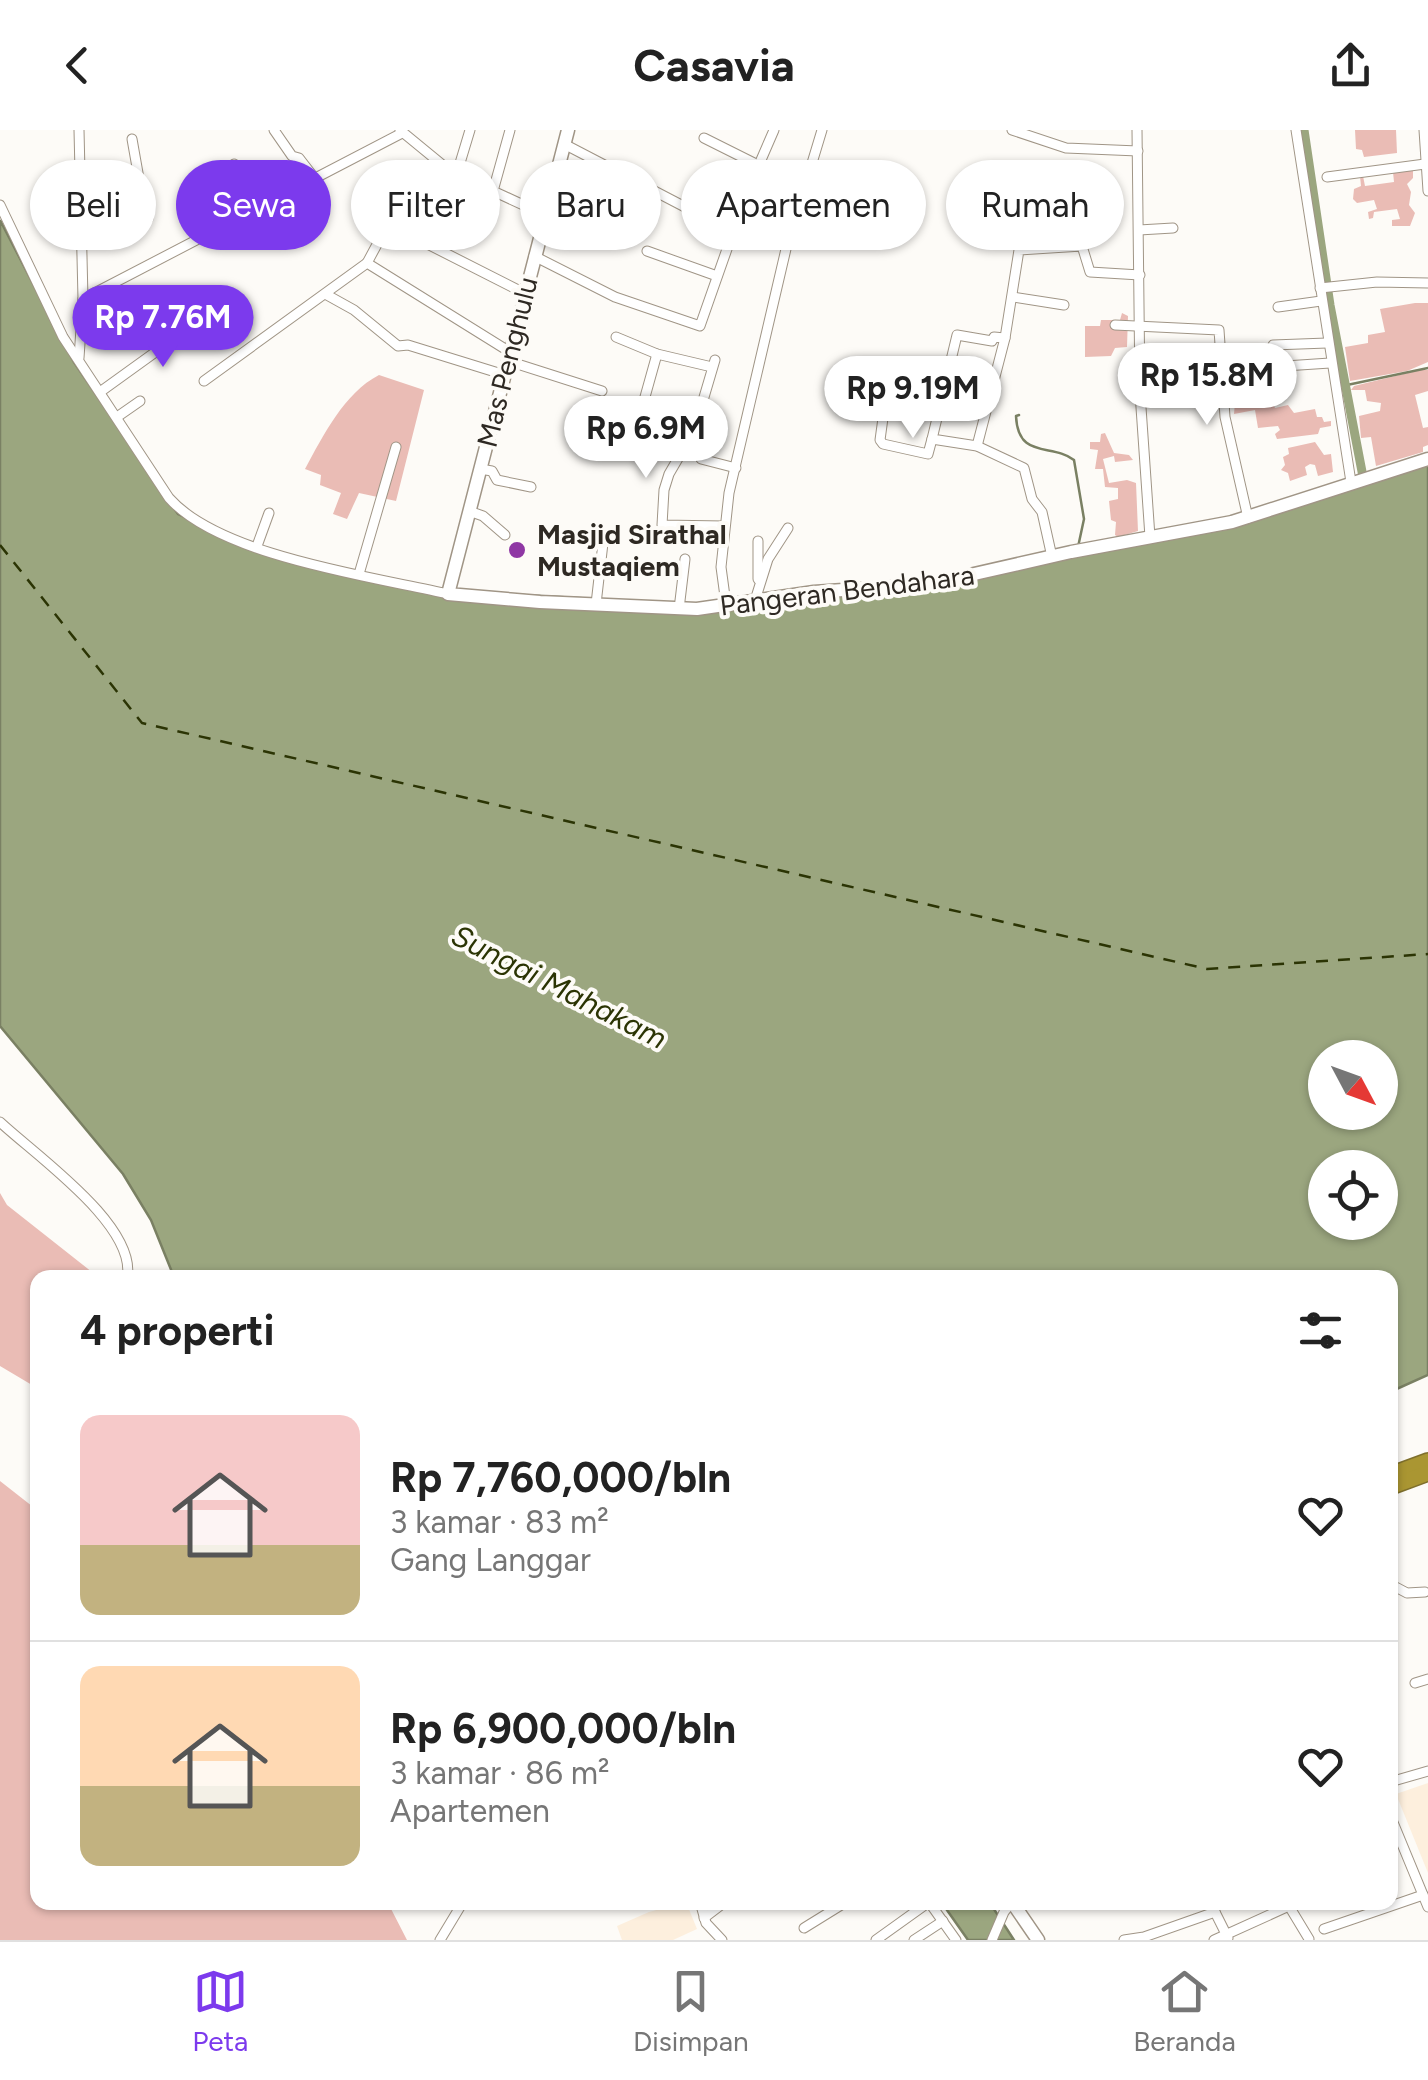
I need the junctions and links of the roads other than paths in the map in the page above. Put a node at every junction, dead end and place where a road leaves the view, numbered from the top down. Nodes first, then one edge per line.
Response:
1 (80, 130) edge
2 (274, 130) edge
3 (470, 130) edge
4 (510, 130) edge
5 (774, 130) edge
6 (822, 130) edge
7 (1012, 130) edge
8 (1138, 130) edge
9 (1296, 130) edge
10 (1424, 130) edge
11 (401, 131) edge
12 (566, 137) edge
13 (704, 138) dead end
14 (132, 139) dead end
15 (1138, 151) junction
16 (80, 160) edge
17 (136, 160) edge
18 (300, 160) edge
19 (440, 160) edge
20 (461, 160) edge
21 (748, 160) edge
22 (762, 160) edge
23 (1425, 164) junction
24 (500, 168) edge
25 (331, 171) edge
26 (1326, 177) dead end
27 (1428, 191) edge
28 (681, 202) edge
29 (0, 205) edge
30 (1174, 228) dead end
31 (1139, 230) junction
32 (82, 250) edge
33 (179, 250) edge
34 (536, 250) edge
35 (726, 250) edge
36 (647, 251) dead end
37 (534, 256) junction
38 (368, 263) junction
39 (1140, 275) junction
40 (717, 276) junction
41 (1428, 283) edge
42 (1331, 287) junction
43 (524, 293) junction
44 (327, 294) junction
45 (1013, 297) junction
46 (83, 299) junction
47 (1321, 302) junction
48 (1064, 305) dead end
49 (1278, 307) dead end
50 (168, 325) dead end
51 (1115, 325) dead end
52 (1139, 327) junction
53 (616, 338) dead end
54 (1005, 338) junction
55 (1327, 343) junction
56 (1273, 345) dead end
57 (658, 354) junction
58 (78, 361) junction
59 (508, 363) junction
60 (1330, 363) junction
61 (1256, 368) dead end
62 (946, 378) junction
63 (204, 380) dead end
64 (992, 388) junction
65 (602, 391) dead end
66 (100, 392) junction
67 (140, 401) dead end
68 (643, 404) dead end
69 (117, 418) junction
70 (883, 418) dead end
71 (932, 439) junction
72 (977, 446) junction
73 (396, 447) dead end
74 (702, 459) dead end
75 (1428, 459) edge
76 (736, 468) junction
77 (485, 469) junction
78 (1358, 479) junction
79 (531, 487) dead end
80 (269, 513) dead end
81 (473, 513) junction
82 (1248, 518) junction
83 (724, 526) junction
84 (788, 528) dead end
85 (504, 535) dead end
86 (1150, 537) junction
87 (758, 542) dead end
88 (603, 543) dead end
89 (257, 546) junction
90 (1052, 556) junction
91 (684, 559) dead end
92 (359, 574) junction
93 (448, 594) junction
94 (758, 597) junction
95 (596, 604) junction
96 (726, 604) junction
97 (679, 609) junction
98 (0, 1122) edge
99 (126, 1270) edge
100 (1428, 1461) edge
101 (1398, 1473) edge
102 (1428, 1473) edge
103 (1398, 1484) edge
104 (1398, 1588) edge
105 (1427, 1594) edge
106 (1428, 1679) edge
107 (1414, 1682) dead end
108 (1428, 1771) edge
109 (1398, 1780) edge
110 (1398, 1838) edge
111 (1423, 1895) junction
112 (1398, 1904) edge
113 (1428, 1907) edge
114 (459, 1910) edge
115 (702, 1910) edge
116 (714, 1910) edge
117 (833, 1910) edge
118 (918, 1910) edge
119 (935, 1910) edge
120 (1007, 1910) edge
121 (1012, 1910) edge
122 (1205, 1910) edge
123 (1214, 1910) edge
124 (1281, 1910) edge
125 (1291, 1910) edge
126 (1379, 1910) edge
127 (704, 1918) junction
128 (943, 1921) junction
129 (804, 1928) dead end
130 (1324, 1929) dead end
131 (1228, 1937) edge
132 (1309, 1939) edge
133 (440, 1940) edge
134 (722, 1940) edge
135 (876, 1940) edge
136 (914, 1940) edge
137 (956, 1940) edge
138 (992, 1940) edge
139 (1038, 1940) edge
140 (1124, 1940) edge
141 (1214, 1940) edge

1 - 16 street
2 - 18 street
3 - 20 street
4 - 24 street
5 - 22 street
6 - 76 street
7 - 15 street
8 - 15 street
9 - 42 street
10 - 23 street
11 - 19 street
11 - 25 street
12 - 28 street
13 - 21 street
14 - 17 street
15 - 31 street
23 - 26 street
23 - 27 street
29 - 58 street
30 - 31 street
31 - 39 street
32 - 46 street
33 - 46 street
34 - 37 street, Mas Penghulu
35 - 40 street
36 - 40 street
37 - 40 street
37 - 43 street, Mas Penghulu
38 - 43 street
38 - 44 street
38 - 59 street
39 - 45 street
39 - 52 street
41 - 42 street
42 - 47 street
43 - 59 street, Mas Penghulu
44 - 59 street
44 - 63 street
45 - 48 street
45 - 54 street
46 - 58 street
47 - 49 street
47 - 55 street
50 - 66 street
51 - 52 street
52 - 82 street
52 - 86 street
53 - 57 street
54 - 62 street
54 - 64 street
55 - 56 street
55 - 60 street
57 - 68 street
57 - 83 street
58 - 66 street
59 - 65 street
59 - 77 street, Mas Penghulu
60 - 61 street
60 - 78 street
62 - 64 street
62 - 71 street
64 - 72 street
66 - 69 street
67 - 69 street
69 - 89 street
70 - 71 street
71 - 72 street
72 - 90 street
73 - 92 street
74 - 76 street
75 - 78 street, Pangeran Bendahara
76 - 83 street
77 - 79 street
77 - 81 street, Mas Penghulu
78 - 82 street, Pangeran Bendahara
80 - 89 street
81 - 85 street
81 - 93 street, Mas Penghulu
82 - 86 street, Pangeran Bendahara
83 - 96 street
84 - 94 street
86 - 90 street, Pangeran Bendahara
87 - 94 street
88 - 95 street
89 - 92 street
90 - 94 street, Pangeran Bendahara
91 - 97 street
92 - 93 street
93 - 95 street, Pangeran Bendahara
94 - 96 street, Pangeran Bendahara
95 - 97 street, Pangeran Bendahara
96 - 97 street, Pangeran Bendahara
98 - 99 street
100 - 101 highway
102 - 103 highway
104 - 105 street
106 - 107 street
108 - 109 street
110 - 111 street
111 - 112 street
111 - 113 street
114 - 133 street
115 - 127 street
116 - 127 street
117 - 129 street
118 - 135 street
119 - 128 street
120 - 138 street
121 - 139 street
122 - 140 street
123 - 131 street
124 - 131 street
125 - 132 street
126 - 130 street
127 - 134 street
128 - 136 street
128 - 137 street
131 - 141 street

